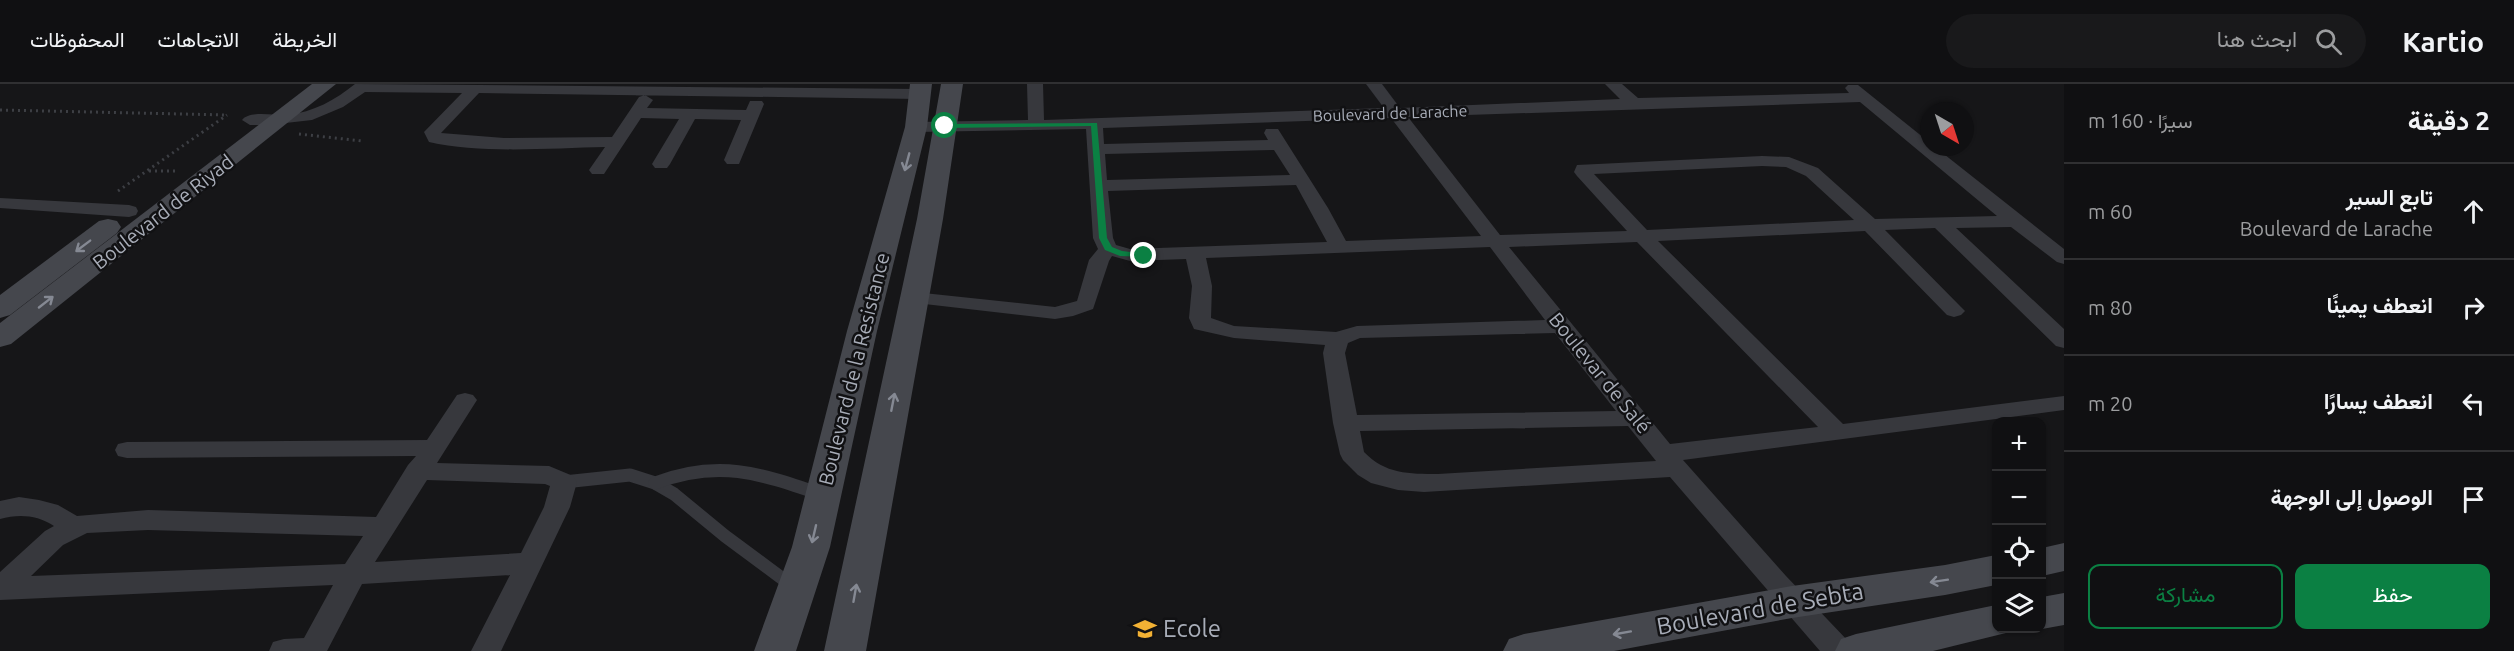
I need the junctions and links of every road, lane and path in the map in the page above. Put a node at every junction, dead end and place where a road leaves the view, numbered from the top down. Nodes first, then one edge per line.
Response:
1 (298, 84) edge
2 (325, 84) edge
3 (952, 84) edge
4 (1035, 84) edge
5 (1374, 84) edge
6 (1613, 84) edge
7 (1848, 84) edge
8 (363, 86) edge
9 (421, 86) edge
10 (536, 86) edge
11 (476, 87) junction
12 (653, 87) edge
13 (824, 88) edge
14 (920, 89) edge
15 (761, 92) junction
16 (1864, 97) junction
17 (1634, 103) junction
18 (0, 110) edge
19 (637, 113) junction
20 (1396, 113) junction
21 (690, 114) junction
22 (751, 115) junction
23 (271, 119) junction
24 (1264, 119) junction
25 (1094, 124) junction
26 (1036, 125) junction
27 (930, 127) junction
28 (362, 141) dead end
29 (615, 142) junction
30 (1280, 145) junction
31 (1095, 149) junction
32 (733, 160) dead end
33 (661, 164) dead end
34 (598, 170) dead end
35 (148, 171) dead end
36 (183, 171) junction
37 (1300, 180) junction
38 (1099, 186) junction
39 (0, 203) edge
40 (129, 211) junction
41 (2015, 221) junction
42 (1940, 223) junction
43 (1870, 225) junction
44 (1642, 236) junction
45 (1497, 241) junction
46 (1340, 248) junction
47 (1108, 249) junction
48 (1195, 253) junction
49 (2064, 258) edge
50 (914, 298) junction
51 (0, 309) edge
52 (1954, 311) dead end
53 (1560, 326) junction
54 (0, 338) edge
55 (1338, 339) junction
56 (2064, 341) edge
57 (465, 400) dead end
58 (2064, 402) edge
59 (1635, 418) junction
60 (1345, 423) junction
61 (1837, 432) junction
62 (433, 448) junction
63 (127, 450) dead end
64 (1670, 461) junction
65 (417, 471) junction
66 (564, 482) junction
67 (655, 483) junction
68 (823, 495) junction
69 (0, 510) edge
70 (383, 527) junction
71 (73, 528) junction
72 (2064, 557) edge
73 (2046, 561) edge
74 (530, 563) junction
75 (1992, 571) edge
76 (353, 574) junction
77 (0, 588) edge
78 (797, 589) junction
79 (1792, 602) junction
80 (2064, 609) edge
81 (2046, 612) edge
82 (1992, 622) edge
83 (313, 650) edge
84 (284, 651) edge
85 (486, 651) edge
86 (775, 651) edge
87 (844, 651) edge
88 (1524, 651) edge
89 (1838, 651) edge
90 (1856, 651) edge

1 - 23 main road, Boulevard de Riyad
2 - 23 main road, Boulevard de Riyad
3 - 27 main road, Boulevard de la Resistance
4 - 26 street
5 - 20 street, Boulevar de Salé
6 - 17 street
7 - 16 street
8 - 9 street
8 - 23 street
9 - 11 street
10 - 11 street
10 - 12 street
11 - 29 street
12 - 15 street
12 - 19 street
13 - 14 street
13 - 15 street
14 - 27 main road, Boulevard de la Resistance
15 - 22 street
16 - 17 street, Boulevard de Larache
16 - 41 street
17 - 20 street, Boulevard de Larache
18 - 23 path
19 - 21 street
19 - 29 street
20 - 24 street, Boulevard de Larache
20 - 45 street, Boulevar de Salé
21 - 22 street
21 - 33 street
22 - 32 street
23 - 28 path
23 - 36 main road, Boulevard de Riyad
54 -> 23 main road, Boulevard de Riyad
24 - 25 street, Boulevard de Larache
24 - 30 street
25 - 26 street, Boulevard de Larache
25 - 31 street
26 - 27 street, Boulevard de Larache
27 - 50 main road, Boulevard de la Resistance
27 -> 68 main road, Boulevard de la Resistance
29 - 34 street
30 - 31 street
30 - 37 street
31 - 38 street
35 - 36 path
36 - 40 main road, Boulevard de Riyad
37 - 38 street
37 - 46 street
38 - 47 street
39 - 40 street
40 -> 51 main road, Boulevard de Riyad
41 - 42 street
41 - 49 street
42 - 43 street
42 - 56 street
43 - 44 street
43 - 44 street
43 - 52 street
44 - 45 street
44 - 61 street
45 - 46 street
45 - 53 street, Boulevar de Salé
46 - 48 street
47 - 48 street
47 - 50 street
48 - 55 street
87 -> 50 main road, Boulevard de la Resistance
53 - 55 street
53 - 59 street, Boulevar de Salé
55 - 60 street
57 - 62 street
58 - 61 street
59 - 60 street
59 - 64 street, Boulevar de Salé
60 - 64 street
61 - 64 street
62 - 63 street
62 - 65 street
64 - 79 street, Boulevar de Salé
65 - 66 street
65 - 70 street
66 - 67 lane
66 - 74 street
67 - 68 lane
67 - 78 lane
68 -> 78 main road, Boulevard de la Resistance
69 - 71 street
70 - 71 street
70 - 76 street
71 - 77 street
72 - 73 main road
74 - 76 street
74 - 85 street
75 -> 79 main road, Boulevard de Sebta
76 - 77 street
76 - 83 street
78 - 86 main road, Boulevard de la Resistance
79 -> 88 main road, Boulevard de Sebta
79 - 89 street, Boulevar de Salé
80 - 81 main road
82 - 90 main road
83 - 84 street

